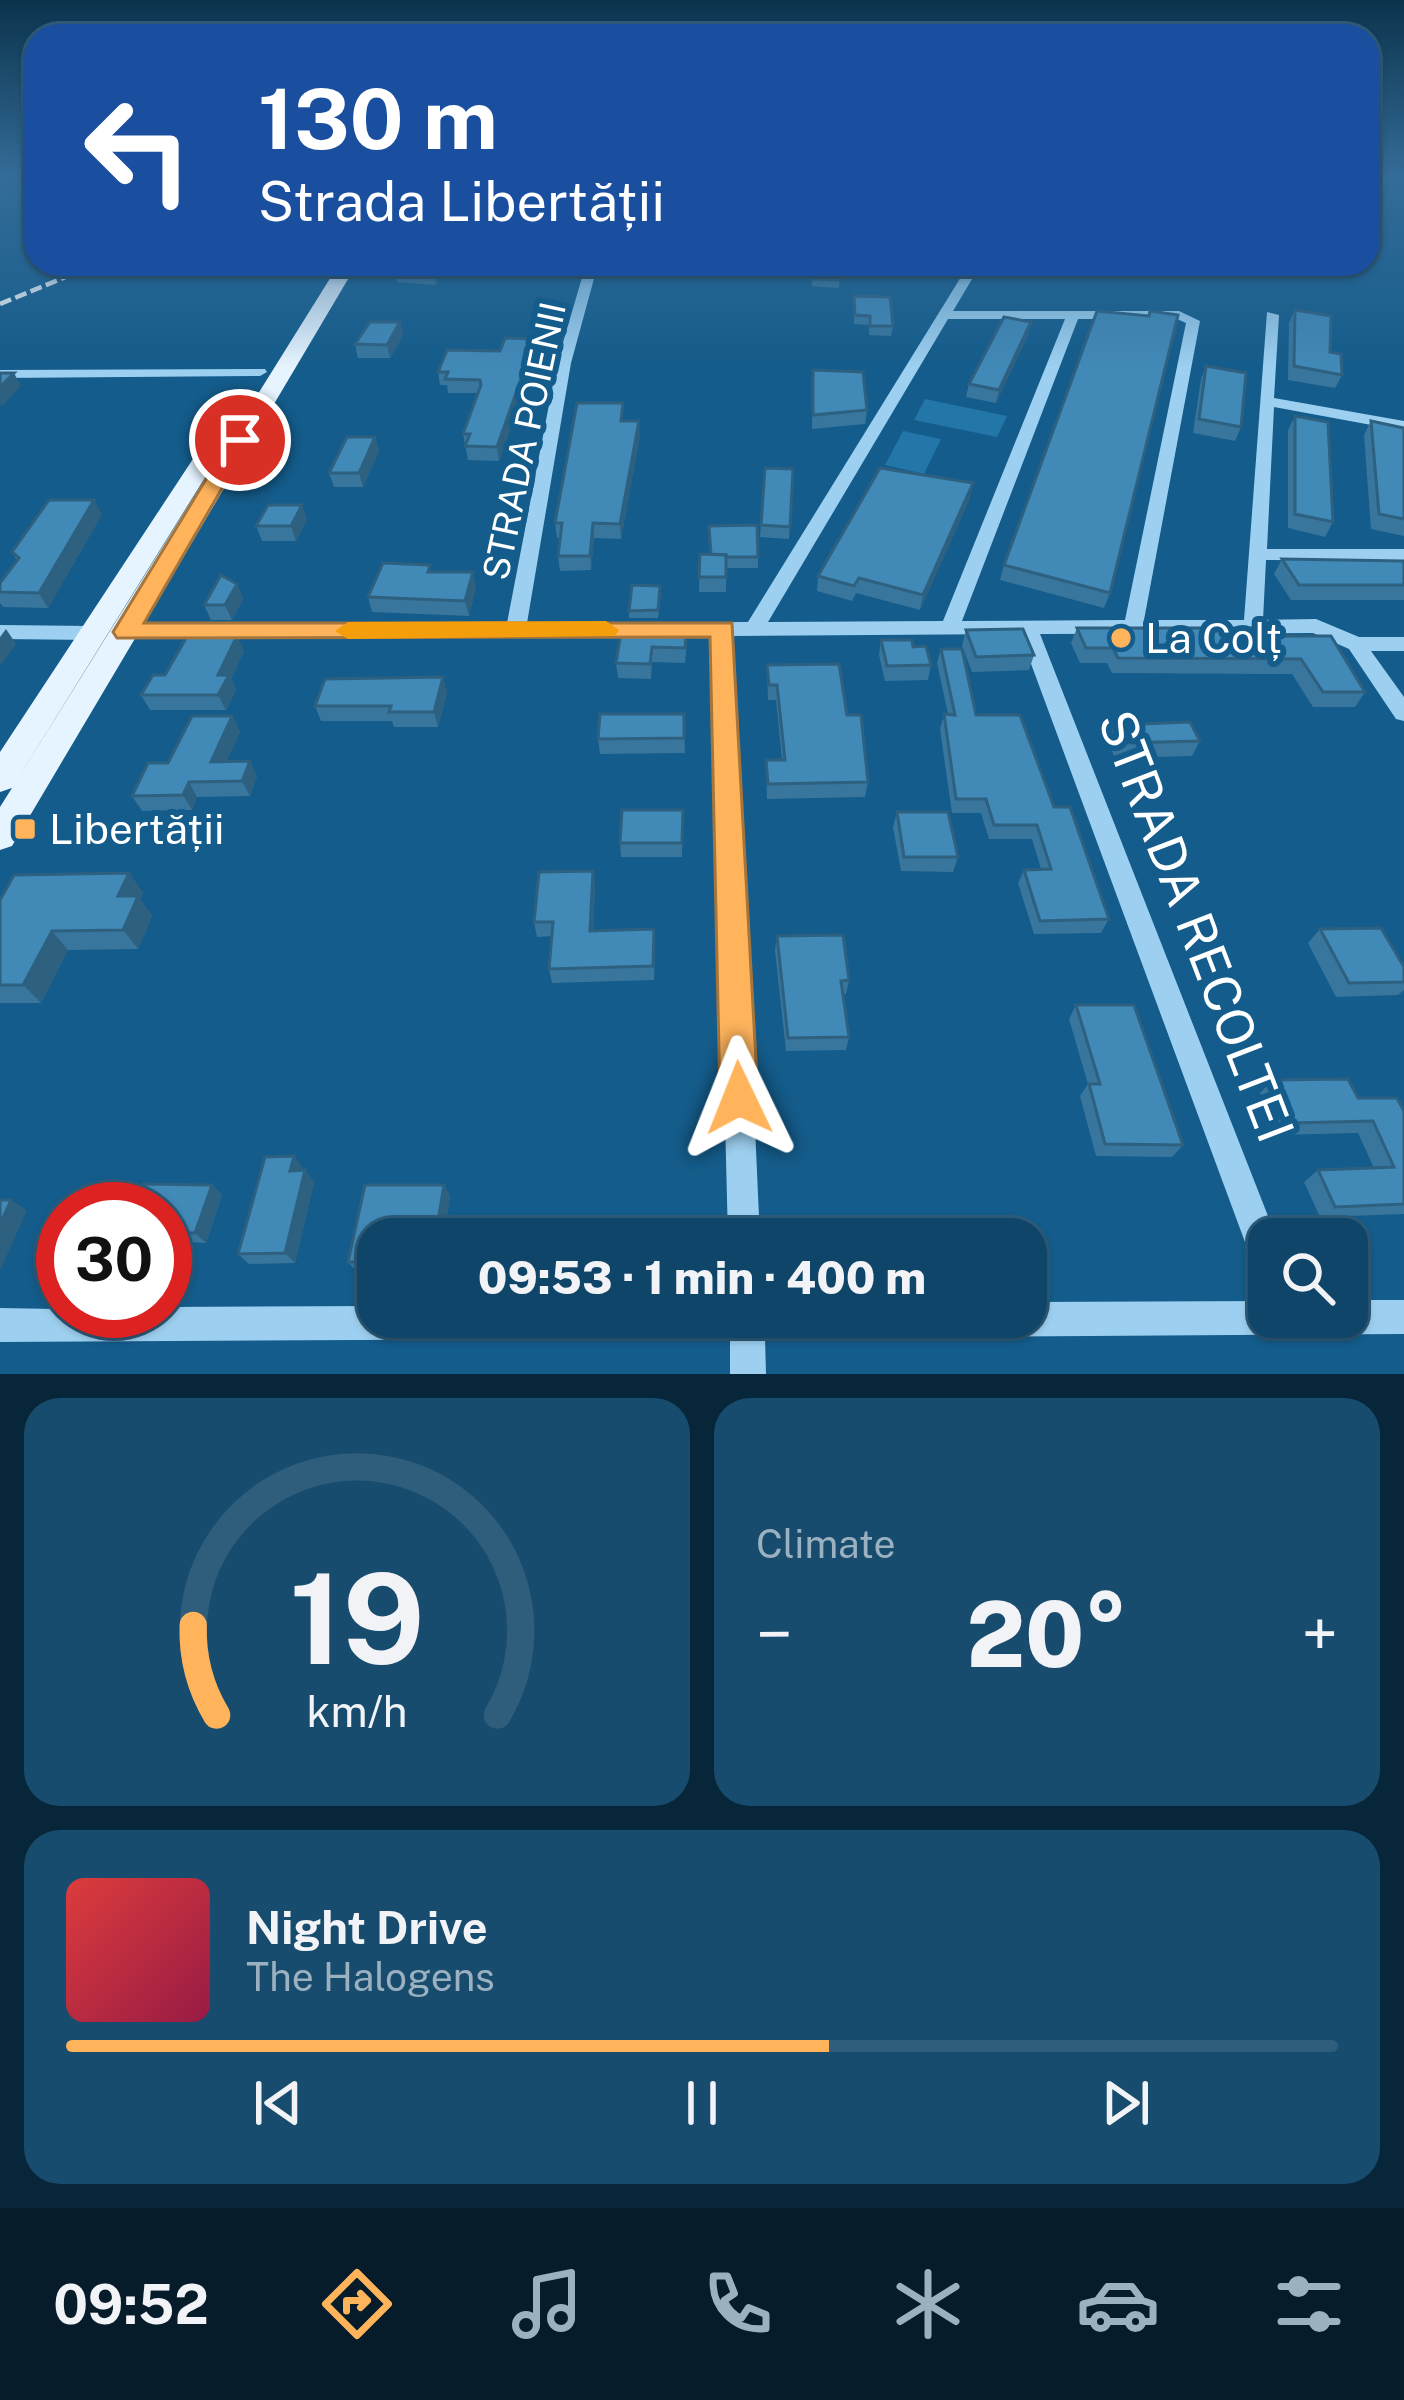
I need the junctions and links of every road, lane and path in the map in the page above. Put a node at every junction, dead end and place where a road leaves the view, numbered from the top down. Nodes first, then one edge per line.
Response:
1 (321, 276) edge
2 (341, 276) edge
3 (589, 276) edge
4 (967, 276) edge
5 (942, 315) junction
6 (1073, 315) junction
7 (1272, 315) dead end
8 (260, 372) junction
9 (0, 374) edge
10 (1267, 401) junction
11 (1404, 426) edge
12 (1257, 554) junction
13 (1404, 555) edge
14 (1252, 626) junction
15 (1027, 627) junction
16 (1133, 627) junction
17 (950, 628) junction
18 (723, 629) junction
19 (754, 629) junction
20 (516, 630) junction
21 (0, 632) edge
22 (126, 632) junction
23 (92, 633) junction
24 (1356, 644) junction
25 (1404, 644) edge
26 (1404, 713) edge
27 (0, 778) edge
28 (0, 836) edge
29 (743, 1218) edge
30 (1253, 1218) edge
31 (1248, 1317) edge
32 (1368, 1317) edge
33 (1404, 1317) edge
34 (1047, 1318) edge
35 (357, 1323) edge
36 (0, 1325) edge
37 (747, 1338) edge
38 (748, 1374) edge

1 - 8 main road
2 - 22 main road
3 - 20 street, STRADA POIENII
4 - 5 street
5 - 6 street
5 - 19 street
6 - 16 street
6 - 17 street
7 - 10 street
8 - 9 street
8 - 23 main road
10 - 11 street
10 - 12 street
12 - 13 street
12 - 14 street
14 - 16 street
14 - 24 street
15 - 16 street
15 - 17 street
15 - 30 street, STRADA RECOLTEI
17 - 19 street
18 - 19 street
18 - 20 street
18 - 29 street
20 - 22 street
21 - 23 street
22 - 28 main road
23 - 27 main road
24 - 25 street
24 - 26 street
31 - 34 street
32 - 33 street
35 - 36 street
37 - 38 street

